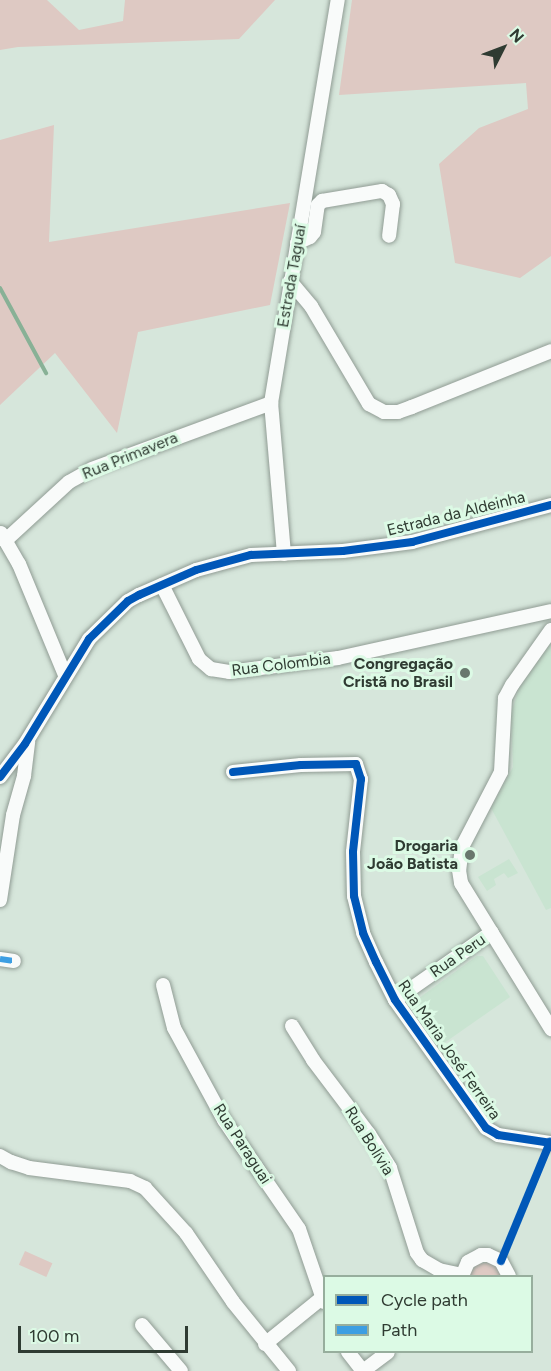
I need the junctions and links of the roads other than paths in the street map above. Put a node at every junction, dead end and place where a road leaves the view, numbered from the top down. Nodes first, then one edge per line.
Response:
1 (338, 0) edge
2 (389, 236) dead end
3 (297, 243) junction
4 (290, 281) junction
5 (551, 351) edge
6 (271, 403) junction
7 (551, 505) edge
8 (2, 537) edge
9 (284, 554) junction
10 (162, 585) junction
11 (551, 611) edge
12 (551, 630) edge
13 (65, 675) junction
14 (28, 739) junction
15 (233, 772) dead end
16 (0, 777) edge
17 (0, 900) edge
18 (492, 932) junction
19 (0, 959) edge
20 (14, 961) dead end
21 (163, 985) dead end
22 (395, 1000) junction
23 (292, 1026) dead end
24 (551, 1029) edge
25 (551, 1143) edge
26 (0, 1155) edge
27 (458, 1275) edge
28 (462, 1275) edge
29 (508, 1275) edge
30 (323, 1297) edge
31 (323, 1301) edge
32 (142, 1325) dead end
33 (265, 1344) junction
34 (349, 1353) edge
35 (387, 1353) edge
36 (181, 1371) edge
37 (289, 1371) edge
38 (363, 1371) edge

1 - 3 street, Estrada Taguaí
2 - 3 street
3 - 4 street, Estrada Taguaí
4 - 5 street
4 - 6 street, Estrada Taguaí
6 - 8 street, Rua Primavera
6 - 9 street, Estrada Taguaí
7 - 9 street, Estrada da Aldeinha
8 - 13 street
9 - 10 street, Estrada da Aldeinha
10 - 11 street, Rua Colombia
10 - 13 street, Estrada da Aldeinha
12 - 18 street
13 - 14 street, Estrada da Aldeinha
14 - 16 street, Estrada da Aldeinha
14 - 17 street
15 - 22 street, Rua Maria José Ferreira
18 - 22 street, Rua Peru
18 - 24 street
19 - 20 street
21 - 30 street, Rua Paraguai
22 - 25 street, Rua Maria José Ferreira
23 - 27 street, Rua Bolívia
26 - 33 street
28 - 29 street
31 - 33 street
32 - 36 street
33 - 37 street
34 - 38 street
35 - 38 street

